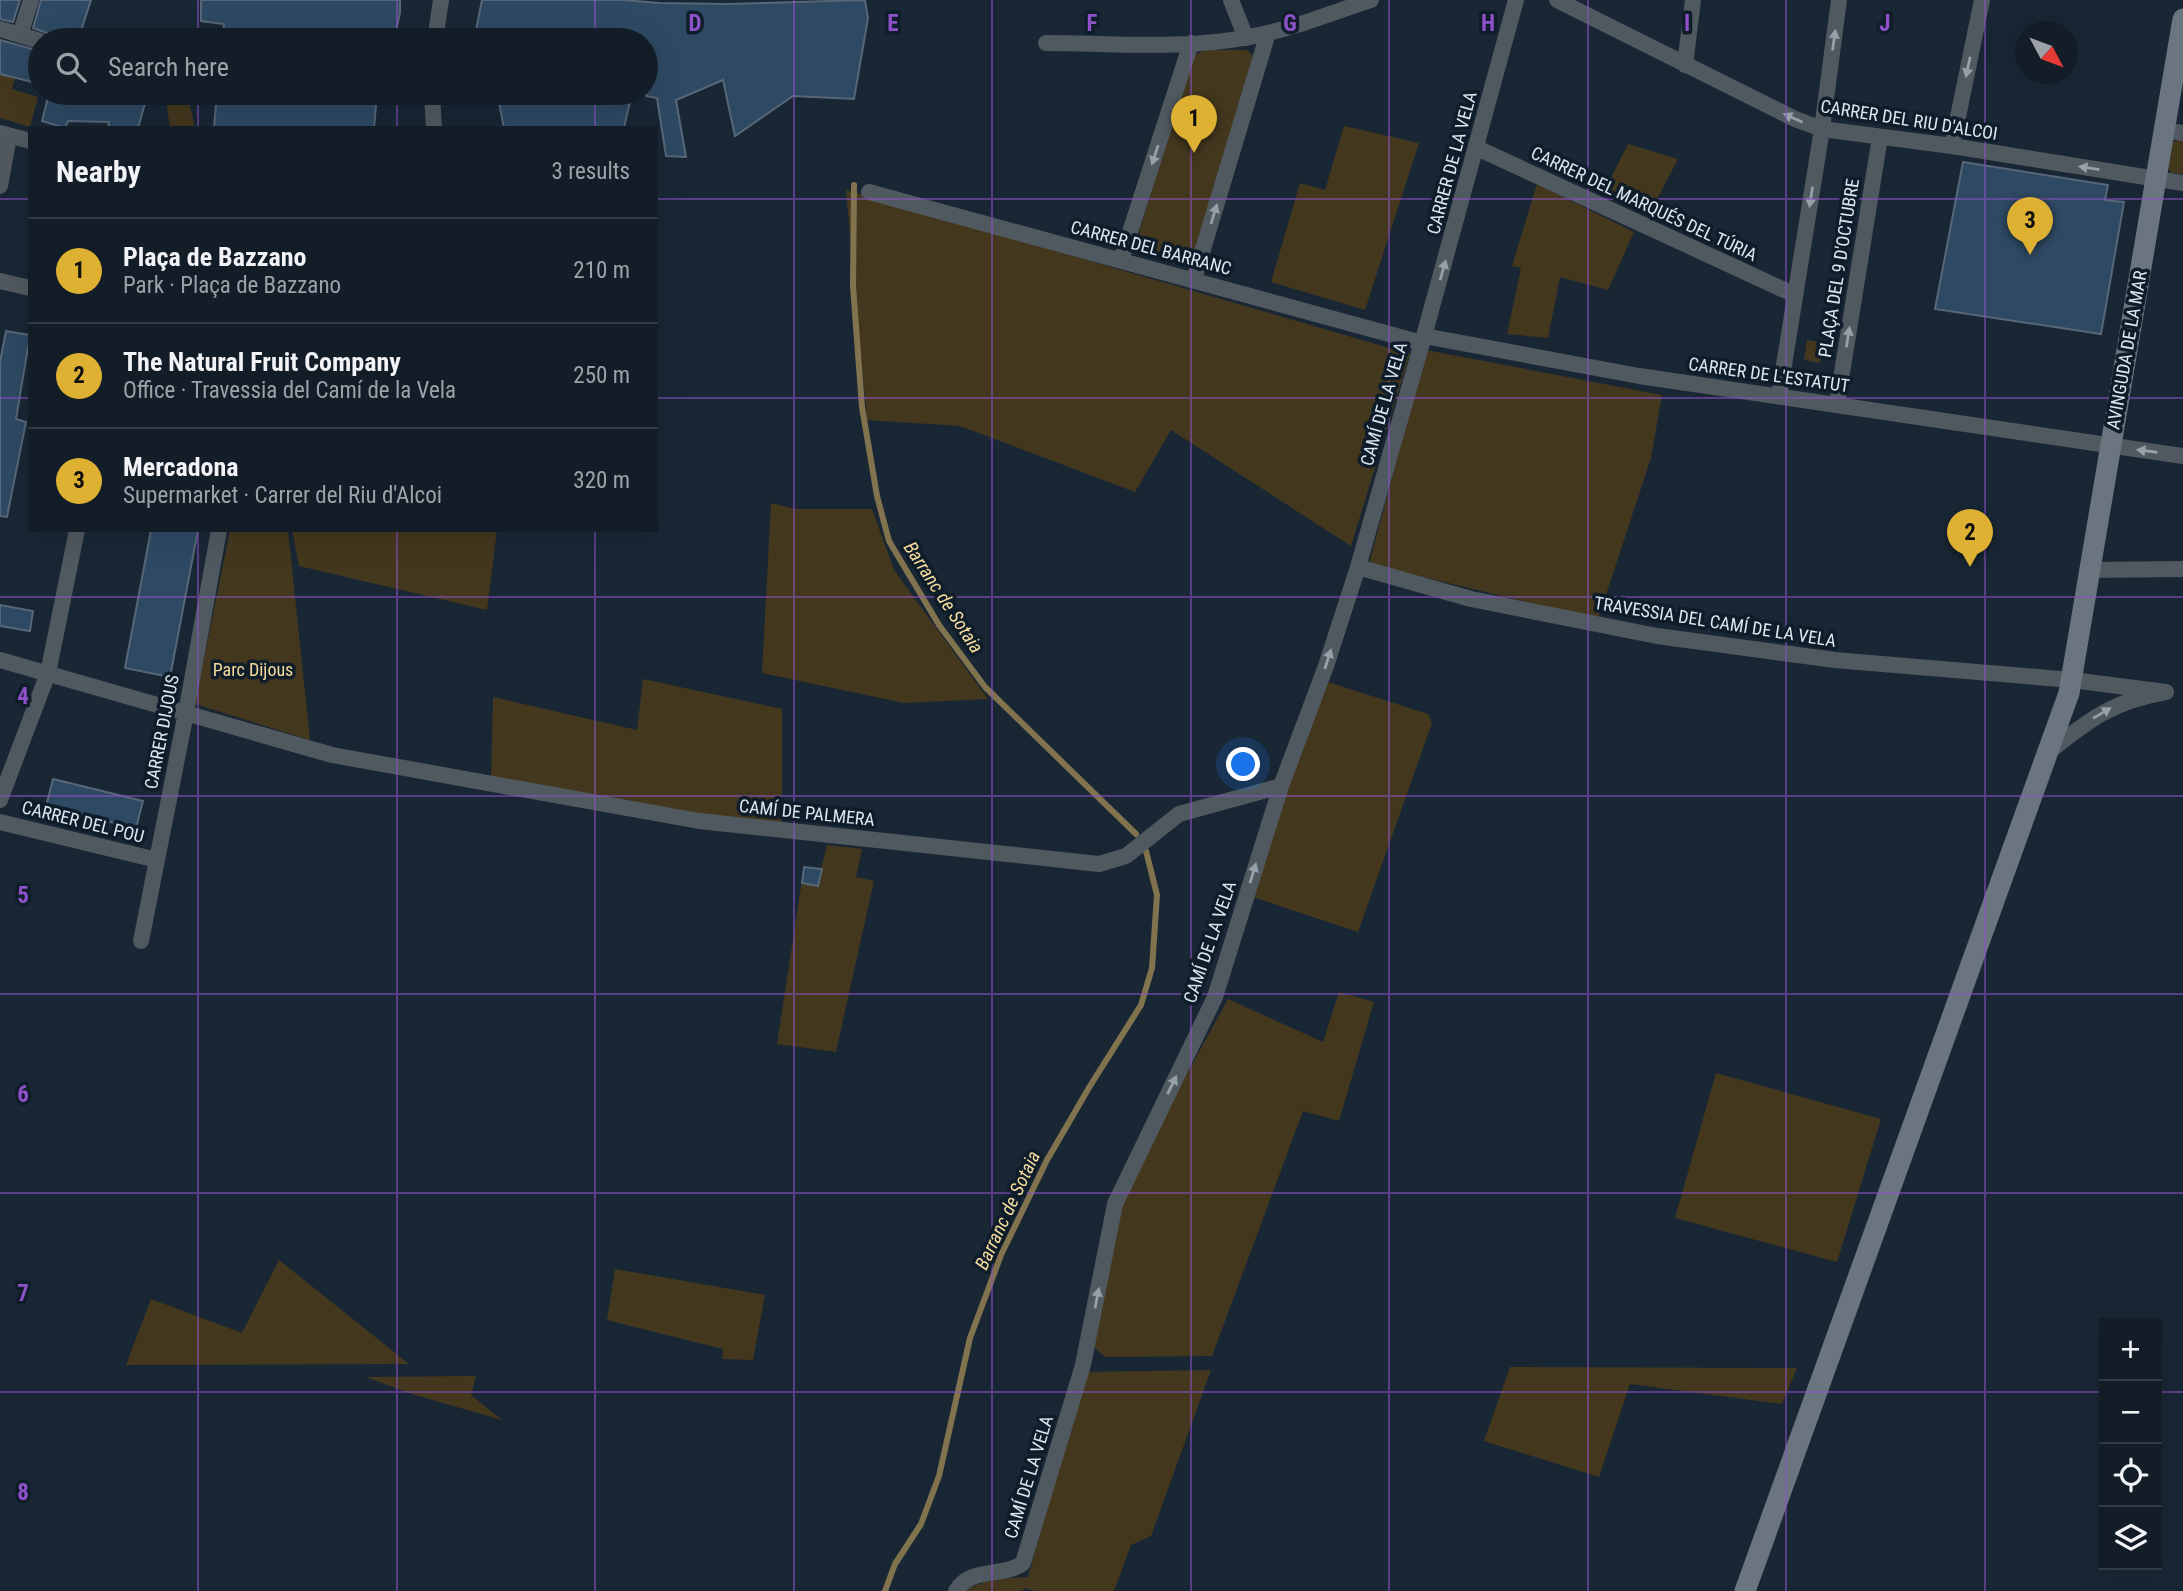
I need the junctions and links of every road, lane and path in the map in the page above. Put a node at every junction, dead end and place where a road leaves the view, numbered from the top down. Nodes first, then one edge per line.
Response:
1 (31, 0) edge
2 (441, 0) edge
3 (1231, 0) edge
4 (1371, 0) edge
5 (1516, 0) edge
6 (1557, 0) edge
7 (1693, 0) edge
8 (1839, 0) edge
9 (1982, 0) edge
10 (2183, 19) edge
11 (437, 28) edge
12 (0, 29) edge
13 (1268, 33) junction
14 (20, 35) junction
15 (28, 37) edge
16 (1246, 38) junction
17 (1046, 43) dead end
18 (1191, 43) junction
19 (1685, 65) junction
20 (433, 105) edge
21 (434, 126) edge
22 (1822, 129) junction
23 (2174, 132) edge
24 (4, 135) edge
25 (1880, 137) junction
26 (28, 141) edge
27 (1952, 146) junction
28 (1477, 148) junction
29 (2156, 179) junction
30 (2183, 183) edge
31 (0, 186) edge
32 (869, 192) dead end
33 (1121, 260) junction
34 (1195, 279) junction
35 (0, 281) edge
36 (28, 288) edge
37 (1795, 295) junction
38 (1423, 339) junction
39 (1779, 396) junction
40 (1837, 404) junction
41 (2110, 446) junction
42 (2183, 456) edge
43 (77, 532) edge
44 (219, 532) edge
45 (1358, 567) junction
46 (2183, 569) edge
47 (2090, 570) junction
48 (0, 660) edge
49 (48, 673) junction
50 (2071, 680) junction
51 (2183, 691) edge
52 (2166, 692) junction
53 (186, 713) junction
54 (2047, 753) junction
55 (1281, 786) junction
56 (0, 800) edge
57 (0, 822) edge
58 (157, 860) junction
59 (141, 941) dead end
60 (956, 1591) edge
61 (1745, 1591) edge

1 - 14 street
2 - 11 street
3 - 16 street
4 - 13 street
5 - 28 street, CARRER DE LA VELA
6 - 19 street, CARRER DEL RIU D'ALCOI
7 - 19 street
22 -> 8 street
9 -> 27 street
10 - 23 main road, AVINGUDA DE LA MAR
12 - 14 street
13 - 16 street
34 -> 13 street
14 - 15 street
16 - 18 street
17 - 18 street
18 -> 33 street
22 -> 19 street, CARRER DEL RIU D'ALCOI
20 - 21 street
22 - 25 street, CARRER DEL RIU D'ALCOI
22 -> 37 street
23 - 29 main road, AVINGUDA DE LA MAR
24 - 26 street
24 - 31 street
25 - 27 street, CARRER DEL RIU D'ALCOI
40 -> 25 street, PLAÇA DEL 9 D'OCTUBRE
29 -> 27 street, CARRER DEL RIU D'ALCOI
28 - 37 street, CARRER DEL MARQUÉS DEL TÚRIA
38 -> 28 street, CARRER DE LA VELA
29 - 30 street, CARRER DEL RIU D'ALCOI
29 - 41 main road, AVINGUDA DE LA MAR
32 - 33 street, CARRER DEL BARRANC
33 - 34 street, CARRER DEL BARRANC
34 - 38 street, CARRER DEL BARRANC
35 - 36 street
37 - 39 street
38 - 39 street, CARRER DE L'ESTATUT
38 - 45 street, CAMÍ DE LA VELA
39 - 40 street, CARRER DE L'ESTATUT
40 - 41 street, CARRER DE L'ESTATUT
42 -> 41 street, CARRER DE L'ESTATUT
41 - 47 main road, AVINGUDA DE LA MAR
43 - 49 street
44 - 53 street, CARRER DIJOUS
45 - 50 street, TRAVESSIA DEL CAMÍ DE LA VELA
55 -> 45 street, CAMÍ DE LA VELA
46 - 47 street
47 - 50 main road, AVINGUDA DE LA MAR
48 - 49 street, CAMÍ DE PALMERA
49 - 53 street, CAMÍ DE PALMERA
49 - 56 street
50 - 52 street, TRAVESSIA DEL CAMÍ DE LA VELA
50 - 54 main road, AVINGUDA DE LA MAR
51 - 52 street
54 -> 52 street
53 - 55 street, CAMÍ DE PALMERA
53 - 58 street, CARRER DIJOUS
54 - 61 main road, AVINGUDA DE LA MAR
60 -> 55 street, CAMÍ DE LA VELA
57 - 58 street, CARRER DEL POU
58 - 59 street, CARRER DIJOUS

